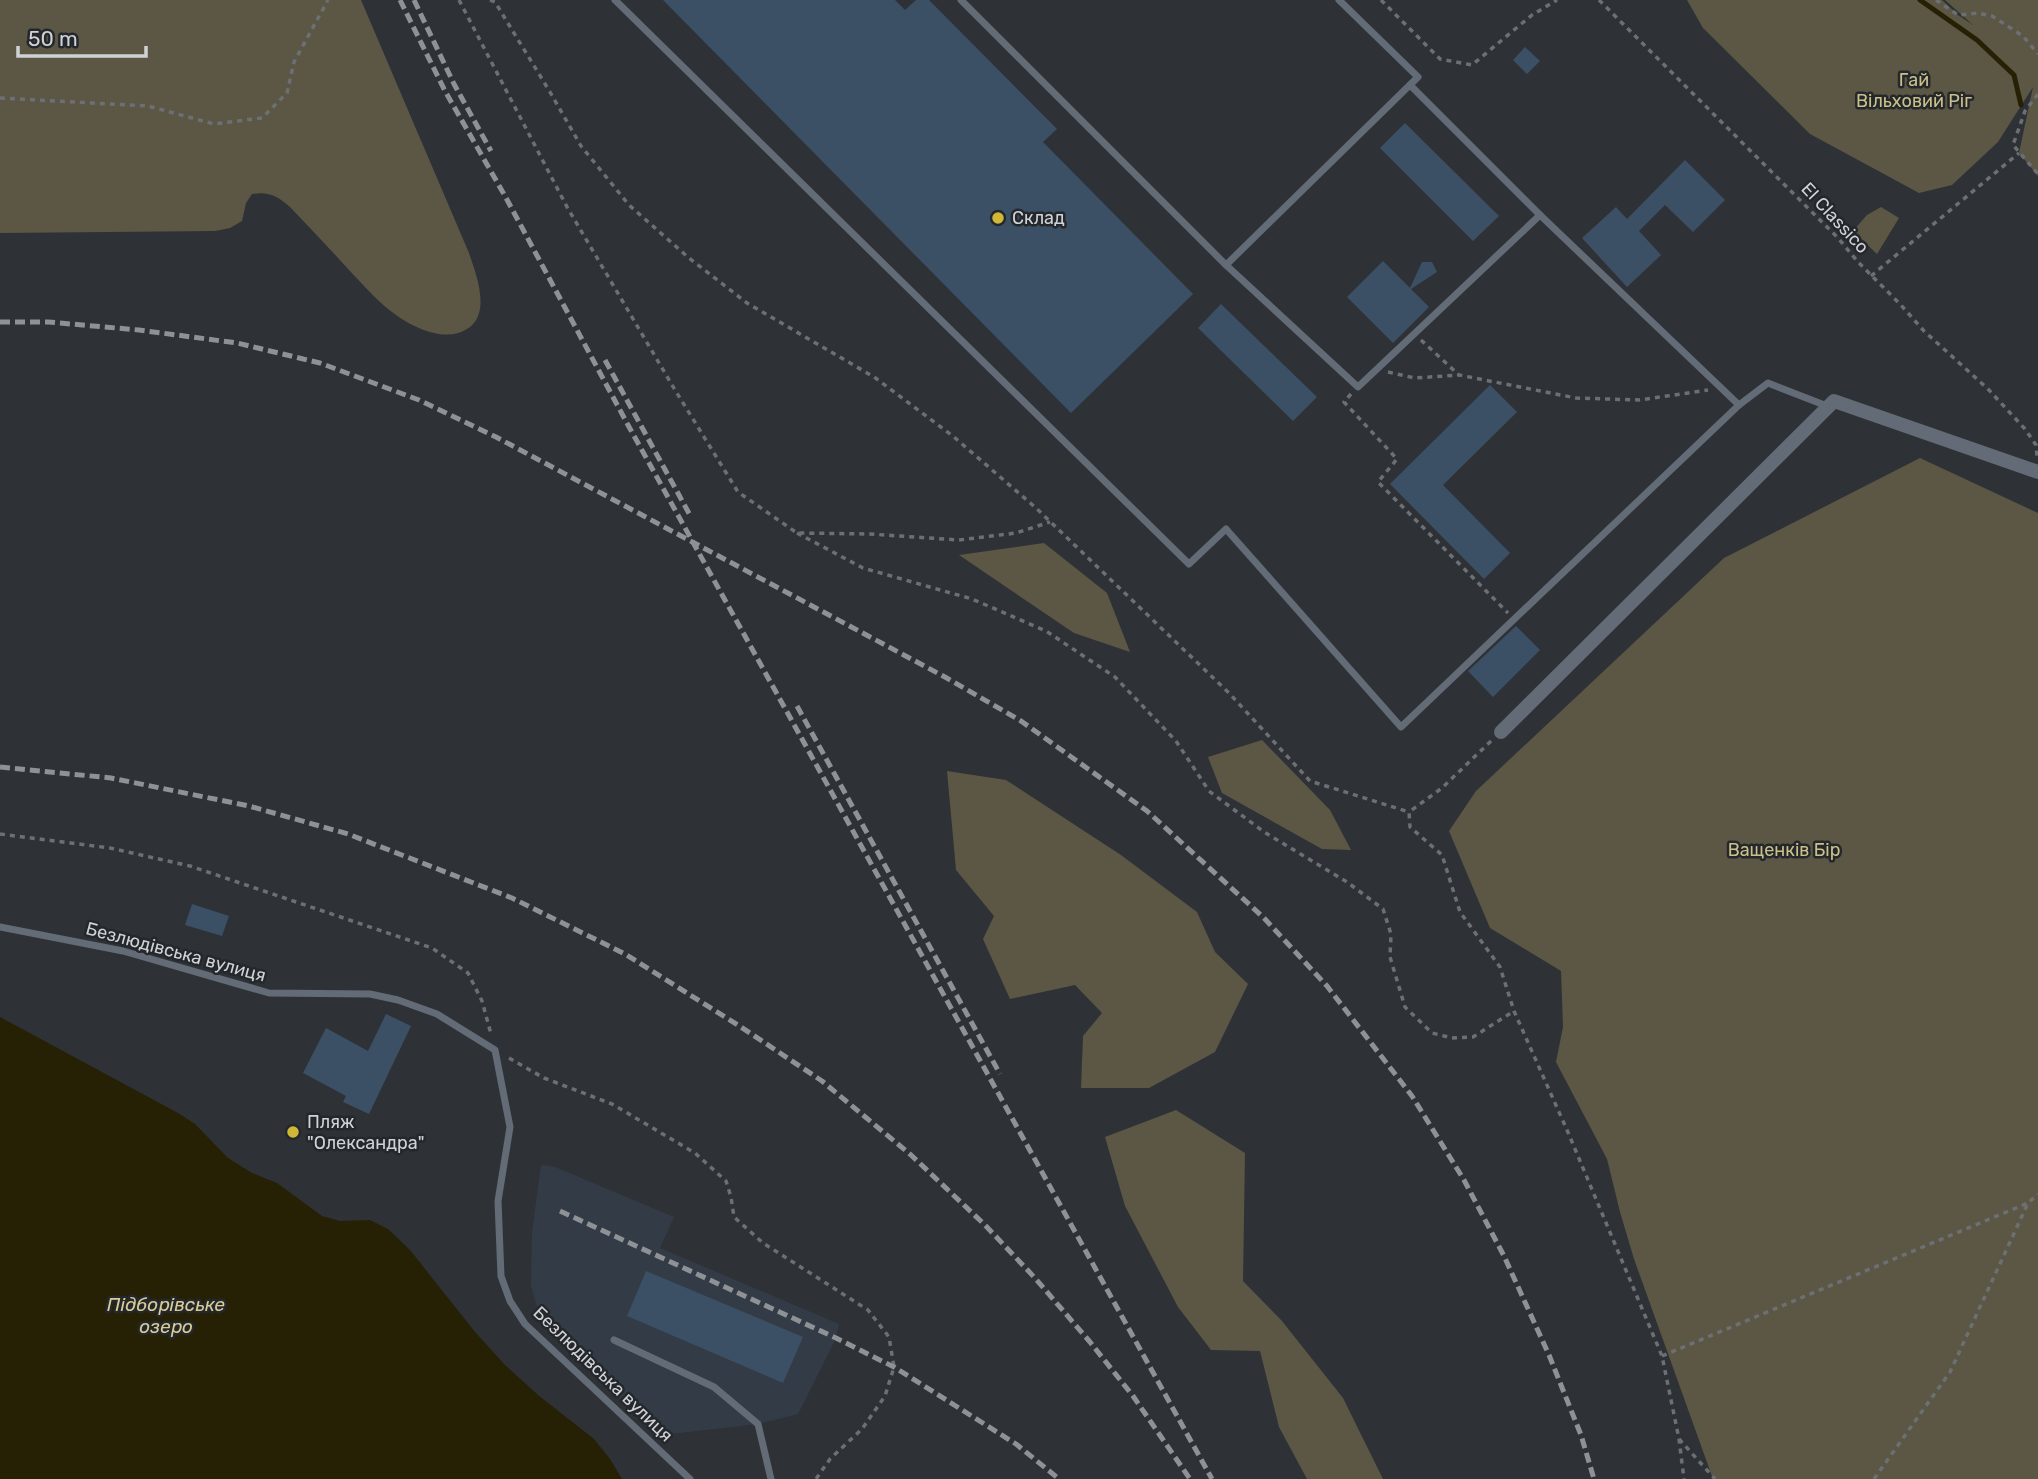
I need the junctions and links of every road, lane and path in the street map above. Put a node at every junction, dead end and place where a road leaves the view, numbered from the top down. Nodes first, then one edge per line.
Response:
1 (328, 0) edge
2 (459, 0) edge
3 (490, 0) edge
4 (615, 0) edge
5 (961, 0) edge
6 (1339, 0) edge
7 (1381, 0) edge
8 (1557, 0) edge
9 (1598, 0) edge
10 (1936, 0) edge
11 (2038, 54) edge
12 (1410, 85) junction
13 (2038, 94) edge
14 (0, 97) edge
15 (2019, 153) junction
16 (2038, 174) edge
17 (1540, 215) junction
18 (1226, 265) junction
19 (1871, 276) junction
20 (1415, 334) junction
21 (1377, 369) junction
22 (1459, 375) junction
23 (1358, 387) junction
24 (1720, 388) junction
25 (1739, 405) junction
26 (1828, 407) junction
27 (2038, 461) edge
28 (2038, 472) edge
29 (1051, 522) junction
30 (797, 533) junction
31 (1514, 619) junction
32 (1501, 732) joint
33 (1409, 812) junction
34 (0, 834) edge
35 (0, 928) edge
36 (1514, 1011) junction
37 (495, 1049) junction
38 (2038, 1194) edge
39 (2028, 1203) junction
40 (614, 1340) dead end
41 (1662, 1356) junction
42 (1679, 1439) junction
43 (690, 1479) edge
44 (771, 1479) edge
45 (816, 1479) edge
46 (1684, 1479) edge
47 (1715, 1479) edge
48 (1874, 1479) edge

1 - 14 path
2 - 30 path
3 - 29 path
4 - 31 lane
5 - 18 lane
6 - 12 lane
7 - 8 path
9 - 19 path, El Classico
10 - 11 path
12 - 17 lane
12 - 18 lane
13 - 15 path
15 - 16 path
15 - 19 path
17 - 20 lane
17 - 24 lane
18 - 23 lane
19 - 27 path, El Classico
20 - 21 lane
20 - 22 path
21 - 22 path
21 - 23 lane
22 - 24 path
23 - 31 path
24 - 25 lane
25 - 26 lane
25 - 31 lane
26 - 28 street
26 - 32 street
29 - 30 path
29 - 33 path
30 - 36 path
32 - 33 path
33 - 36 path
34 - 37 path
35 - 37 lane, Безлюдівська вулиця
36 - 41 path
37 - 43 lane, Безлюдівська вулиця
37 - 45 path
38 - 39 path
39 - 41 path
39 - 48 path
40 - 44 lane
41 - 42 path
42 - 46 path
42 - 47 path

